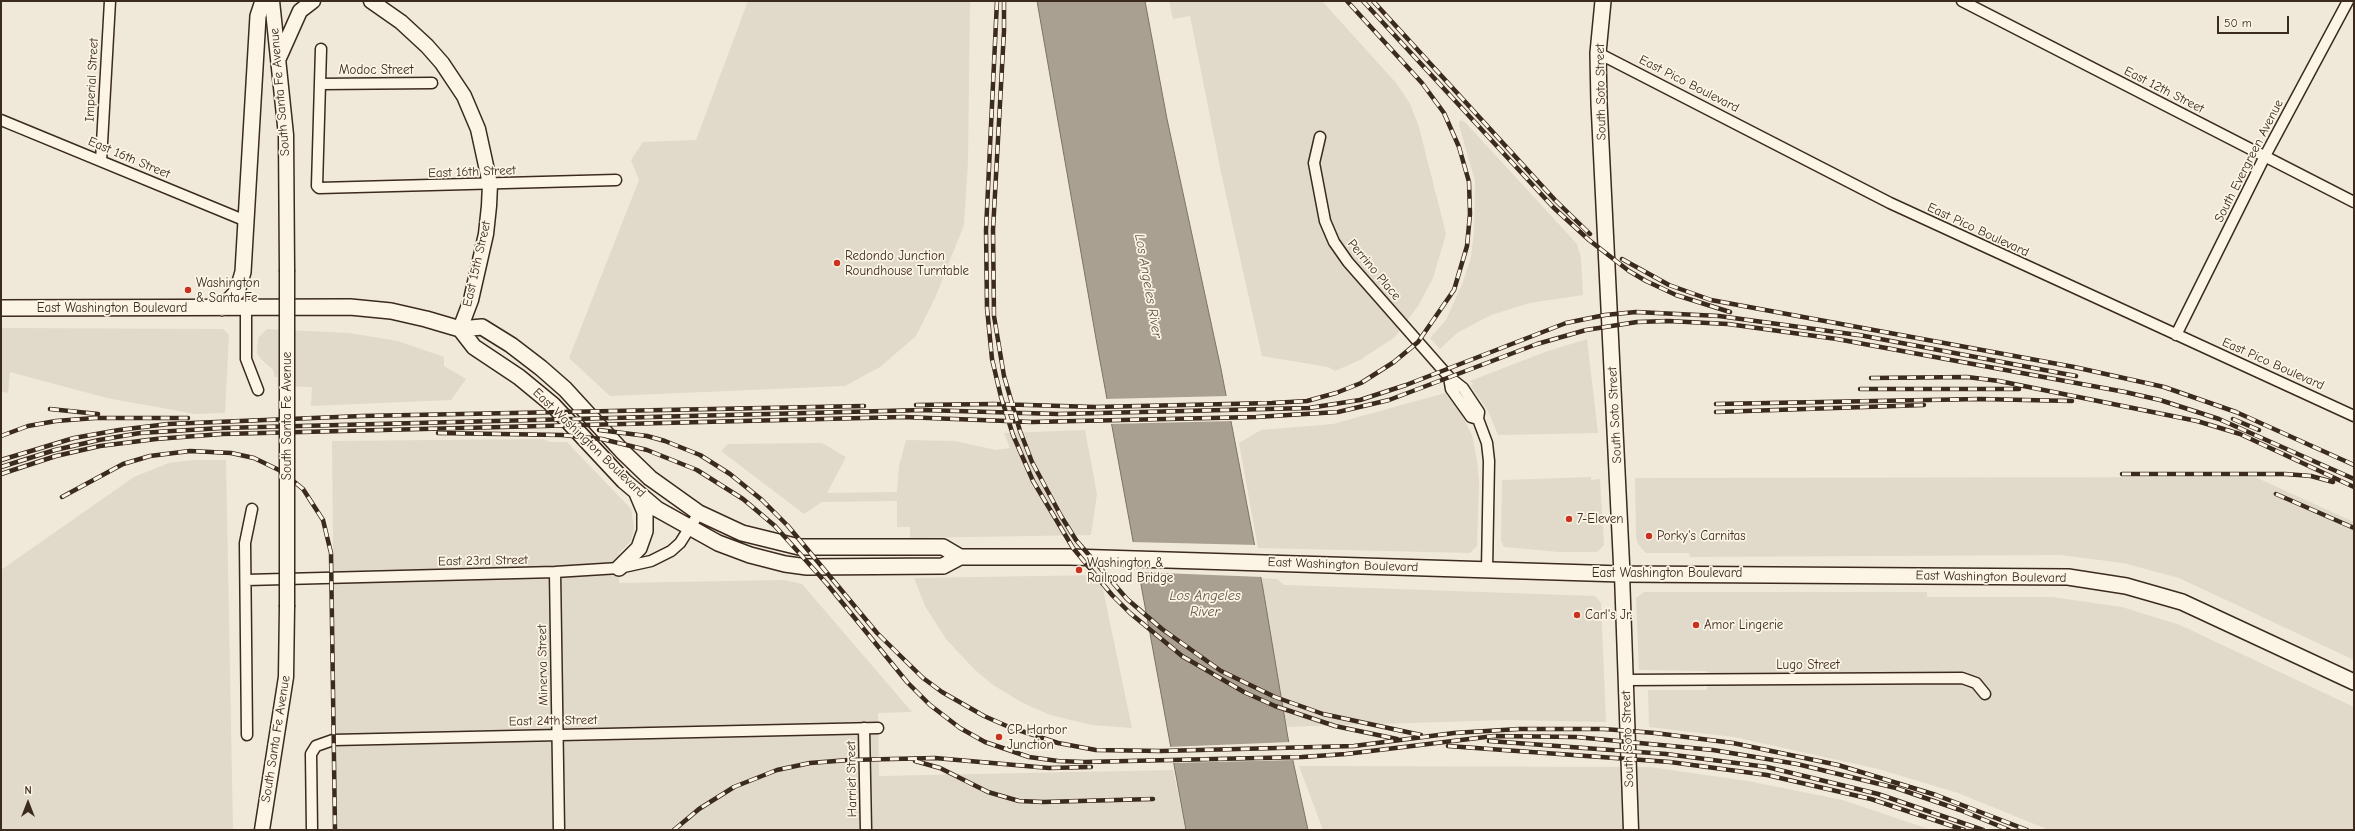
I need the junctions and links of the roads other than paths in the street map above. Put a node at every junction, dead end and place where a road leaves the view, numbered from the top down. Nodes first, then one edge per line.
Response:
1 (110, 1) edge
2 (263, 1) edge
3 (272, 1) edge
4 (313, 1) edge
5 (371, 1) edge
6 (1603, 1) edge
7 (1962, 1) edge
8 (2348, 1) edge
9 (321, 49) dead end
10 (1598, 53) junction
11 (278, 59) junction
12 (432, 83) dead end
13 (320, 84) junction
14 (1, 120) edge
15 (1320, 137) dead end
16 (2265, 156) junction
17 (101, 161) junction
18 (616, 180) dead end
19 (490, 184) junction
20 (2354, 202) edge
21 (246, 221) junction
22 (1, 308) edge
23 (222, 308) junction
24 (246, 308) junction
25 (460, 329) junction
26 (2176, 335) junction
27 (258, 390) dead end
28 (2354, 416) edge
29 (637, 492) junction
30 (252, 509) dead end
31 (699, 513) junction
32 (690, 529) junction
33 (960, 557) junction
34 (619, 568) junction
35 (1487, 570) junction
36 (555, 572) junction
37 (1622, 574) junction
38 (246, 580) junction
39 (1626, 680) junction
40 (2354, 682) edge
41 (1985, 694) dead end
42 (864, 728) junction
43 (878, 728) dead end
44 (557, 734) junction
45 (247, 735) dead end
46 (262, 830) edge
47 (312, 830) edge
48 (559, 830) edge
49 (866, 830) edge
50 (1631, 830) edge

1 - 17 street, Imperial Street
2 - 21 main road
3 - 11 main road, South Santa Fe Avenue
4 - 11 main road
5 - 19 main road, East 15th Street
6 - 10 main road, South Soto Street
7 - 16 street, East 12th Street
8 - 16 street, South Evergreen Avenue
9 - 13 street
10 - 26 street, East Pico Boulevard
10 - 37 main road, South Soto Street
11 - 46 main road, South Santa Fe Avenue, bridge
12 - 13 street, Modoc Street
13 - 19 street, East 16th Street
14 - 17 street, East 16th Street
15 - 35 street, Perrino Place
16 - 20 street, East 12th Street
16 - 26 street, South Evergreen Avenue
17 - 21 street, East 16th Street
18 - 19 street, East 16th Street
19 - 25 main road, East 15th Street
21 - 23 main road
22 - 23 main road, East Washington Boulevard
23 - 24 main road, East Washington Boulevard
24 - 25 main road, East Washington Boulevard
24 - 27 street
25 - 29 main road, East Washington Boulevard
25 - 31 main road, East Washington Boulevard
26 - 28 street, East Pico Boulevard
29 - 32 main road, East Washington Boulevard
29 - 34 main road
30 - 38 street
31 - 32 street, East 23rd Street
31 - 33 main road, East Washington Boulevard
32 - 33 main road, East Washington Boulevard
32 - 34 street, East 23rd Street
33 - 35 main road, East Washington Boulevard
34 - 36 street, East 23rd Street
35 - 37 main road, East Washington Boulevard
36 - 38 street, East 23rd Street
36 - 44 street, Minerva Street
37 - 39 main road, South Soto Street
37 - 40 main road, East Washington Boulevard
38 - 45 street
39 - 41 street, Lugo Street
39 - 50 main road, South Soto Street
42 - 43 street, East 24th Street
42 - 44 street, East 24th Street
42 - 49 street, Harriet Street
44 - 47 street, East 24th Street
44 - 48 street, Minerva Street

